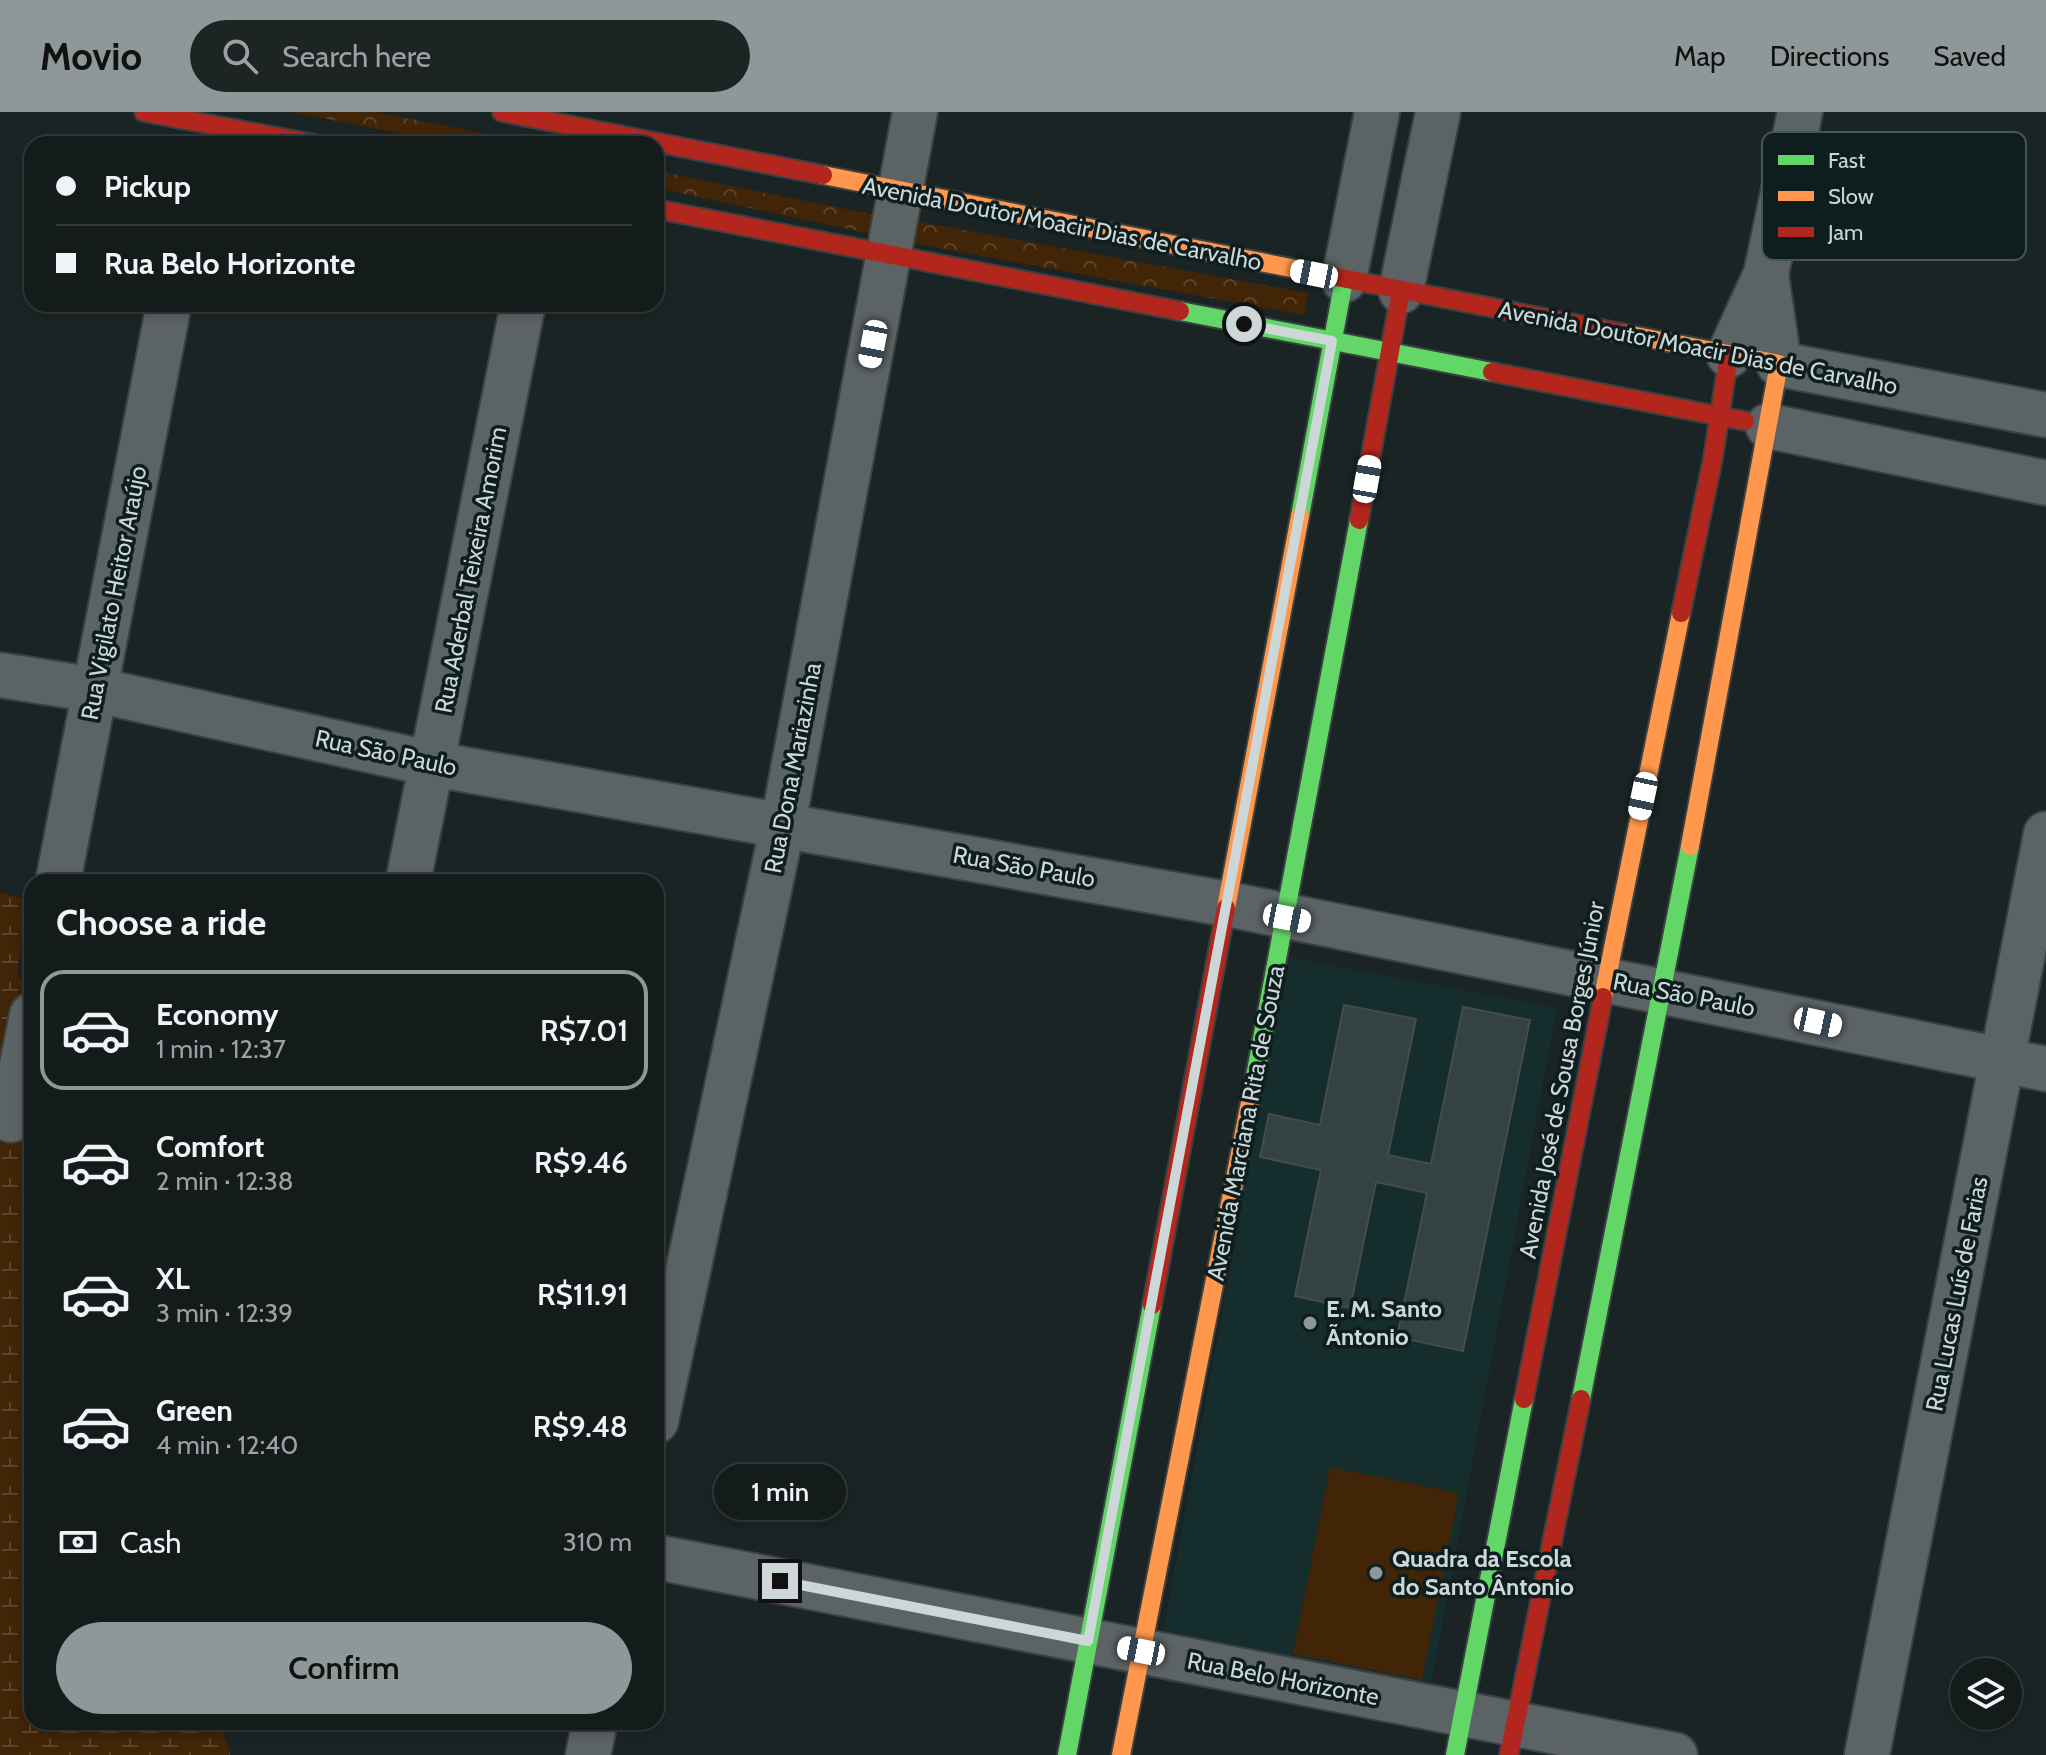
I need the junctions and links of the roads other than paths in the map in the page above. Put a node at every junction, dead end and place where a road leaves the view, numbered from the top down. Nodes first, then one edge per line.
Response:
1 (144, 112) edge
2 (502, 112) edge
3 (915, 112) edge
4 (1377, 112) edge
5 (1438, 112) edge
6 (1800, 112) edge
7 (203, 126) edge
8 (558, 126) edge
9 (1796, 132) edge
10 (265, 136) edge
11 (610, 136) edge
12 (664, 146) edge
13 (901, 192) junction
14 (664, 211) edge
15 (890, 254) junction
16 (1769, 260) edge
17 (1766, 274) junction
18 (1344, 280) junction
19 (1401, 291) junction
20 (167, 312) edge
21 (521, 312) edge
22 (1332, 341) junction
23 (1389, 353) junction
24 (1729, 355) junction
25 (1779, 364) junction
26 (1718, 415) junction
27 (2046, 415) edge
28 (1768, 426) junction
29 (2046, 483) edge
30 (0, 675) edge
31 (96, 690) junction
32 (433, 764) junction
33 (783, 824) junction
34 (2046, 834) edge
35 (60, 874) edge
36 (410, 874) edge
37 (1227, 904) junction
38 (1287, 918) junction
39 (1606, 980) junction
40 (1664, 990) junction
41 (24, 1055) edge
42 (2002, 1061) junction
43 (2046, 1069) edge
44 (11, 1120) dead end
45 (664, 1383) edge
46 (664, 1559) edge
47 (1088, 1641) junction
48 (1141, 1651) junction
49 (593, 1730) edge
50 (1459, 1734) edge
51 (1512, 1740) edge
52 (588, 1755) edge
53 (1067, 1755) edge
54 (1121, 1755) edge
55 (1675, 1755) edge
56 (1867, 1755) edge

1 - 7 street
2 - 8 street, Avenida Doutor Moacir Dias de Carvalho
3 - 13 street, Rua Dona Mariazinha
4 - 18 street
5 - 19 street, Avenida Marciana Rita de Souza
6 - 9 street
7 - 10 street
8 - 11 street, Avenida Doutor Moacir Dias de Carvalho
12 - 13 street, Avenida Doutor Moacir Dias de Carvalho
13 - 15 street, Rua Dona Mariazinha
13 - 18 street, Avenida Doutor Moacir Dias de Carvalho
14 - 15 street
15 - 22 street
15 - 33 street, Rua Dona Mariazinha
16 - 17 street
17 - 24 street
17 - 25 street
18 - 19 street, Avenida Doutor Moacir Dias de Carvalho
18 - 22 street
19 - 23 street, Avenida Marciana Rita de Souza
19 - 24 street, Avenida Doutor Moacir Dias de Carvalho
20 - 31 street, Rua Vigilato Heitor Araújo
21 - 32 street, Rua Aderbal Teixeira Amorim
22 - 23 street
22 - 37 street
23 - 26 street
23 - 38 street, Avenida Marciana Rita de Souza
24 - 25 street, Avenida Doutor Moacir Dias de Carvalho
24 - 26 street, Avenida José de Sousa Borges Júnior
25 - 27 street, Avenida Doutor Moacir Dias de Carvalho
25 - 28 street
26 - 28 street
26 - 39 street, Avenida José de Sousa Borges Júnior
28 - 29 street
28 - 40 street
30 - 31 street, Rua São Paulo
31 - 32 street, Rua São Paulo
31 - 35 street, Rua Vigilato Heitor Araújo
32 - 33 street, Rua São Paulo
32 - 36 street, Rua Aderbal Teixeira Amorim
33 - 37 street, Rua São Paulo
33 - 45 street, Rua Dona Mariazinha
34 - 42 street, Rua Lucas Luís de Farias
37 - 38 street, Rua São Paulo
37 - 47 street
38 - 39 street, Rua São Paulo
38 - 48 street, Avenida Marciana Rita de Souza
39 - 40 street, Rua São Paulo
39 - 50 street, Avenida José de Sousa Borges Júnior
40 - 42 street, Rua São Paulo
40 - 51 street
41 - 44 street
42 - 43 street, Rua São Paulo
42 - 56 street, Rua Lucas Luís de Farias
46 - 47 street, Rua Belo Horizonte
47 - 48 street, Rua Belo Horizonte
47 - 53 street
48 - 50 street, Rua Belo Horizonte
48 - 54 street, Avenida Marciana Rita de Souza
49 - 52 street
50 - 51 street, Rua Belo Horizonte
51 - 55 street, Rua Belo Horizonte

